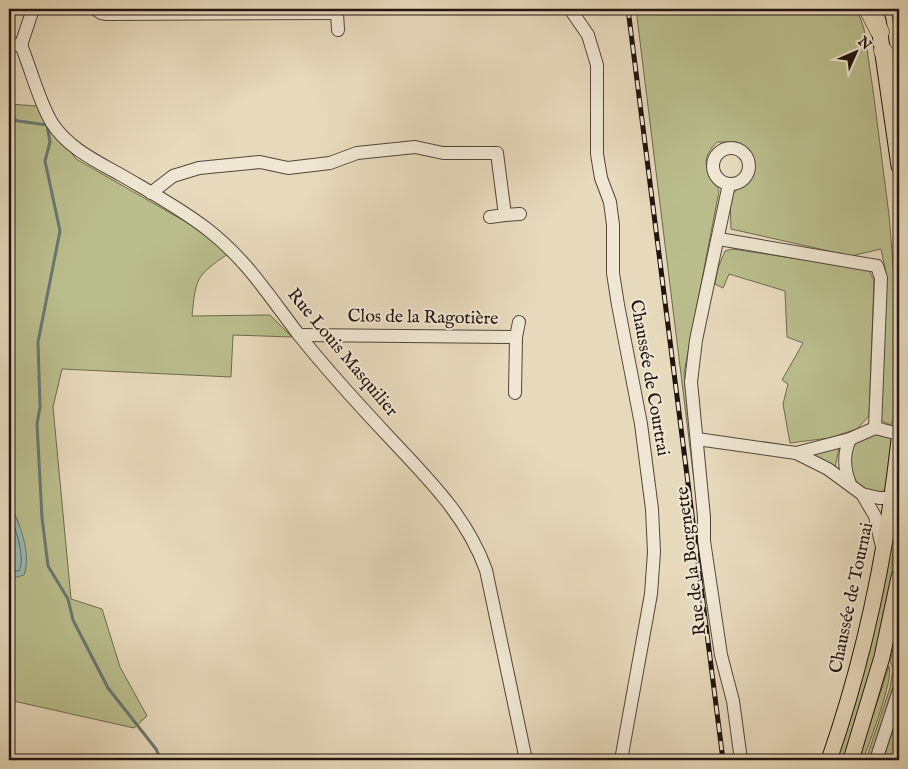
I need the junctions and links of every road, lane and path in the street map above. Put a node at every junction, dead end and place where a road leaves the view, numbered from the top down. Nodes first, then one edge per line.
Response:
1 (33, 9) edge
2 (95, 9) edge
3 (570, 9) edge
4 (868, 9) edge
5 (876, 9) edge
6 (338, 11) edge
7 (338, 30) dead end
8 (880, 32) junction
9 (15, 45) edge
10 (883, 51) junction
11 (899, 72) edge
12 (899, 166) edge
13 (729, 184) dead end
14 (152, 193) junction
15 (520, 214) dead end
16 (505, 215) junction
17 (490, 217) dead end
18 (719, 239) junction
19 (519, 322) dead end
20 (299, 335) junction
21 (516, 337) junction
22 (515, 393) dead end
23 (876, 428) junction
24 (899, 434) edge
25 (697, 439) junction
26 (850, 439) junction
27 (899, 440) edge
28 (796, 453) junction
29 (850, 484) junction
30 (862, 494) junction
31 (896, 498) edge
32 (883, 553) junction
33 (899, 577) edge
34 (899, 611) edge
35 (889, 626) junction
36 (899, 690) edge
37 (526, 760) edge
38 (621, 760) edge
39 (741, 760) edge
40 (829, 760) edge
41 (851, 760) edge
42 (876, 760) edge

1 - 9 street
2 - 6 street
3 - 38 street, Chaussée de Courtrai
4 - 8 highway
5 - 8 main road
6 - 7 street
8 - 10 main road
9 - 14 street, Rue Louis Masquilier
10 - 11 highway
10 - 12 main road
13 - 18 street, Rue de la Borgnette
14 - 16 street
14 - 20 street, Rue Louis Masquilier
15 - 16 street
16 - 17 street
18 - 23 street
18 - 25 street, Rue de la Borgnette
19 - 21 street, Clos de la Ragotière
20 - 21 street, Clos de la Ragotière
20 - 37 street, Rue Louis Masquilier
21 - 22 street, Clos de la Ragotière
23 - 24 street
23 - 26 street
25 - 28 street
25 - 39 street, Rue de la Borgnette
26 - 28 street
26 - 29 street
27 - 31 main road, Chaussée de Tournai
28 - 29 street
29 - 30 street
30 - 31 street
30 - 32 street
31 - 32 main road, Chaussée de Tournai
32 - 40 main road, Chaussée de Tournai
33 - 35 main road
34 - 35 street
35 - 41 main road
36 - 42 street

